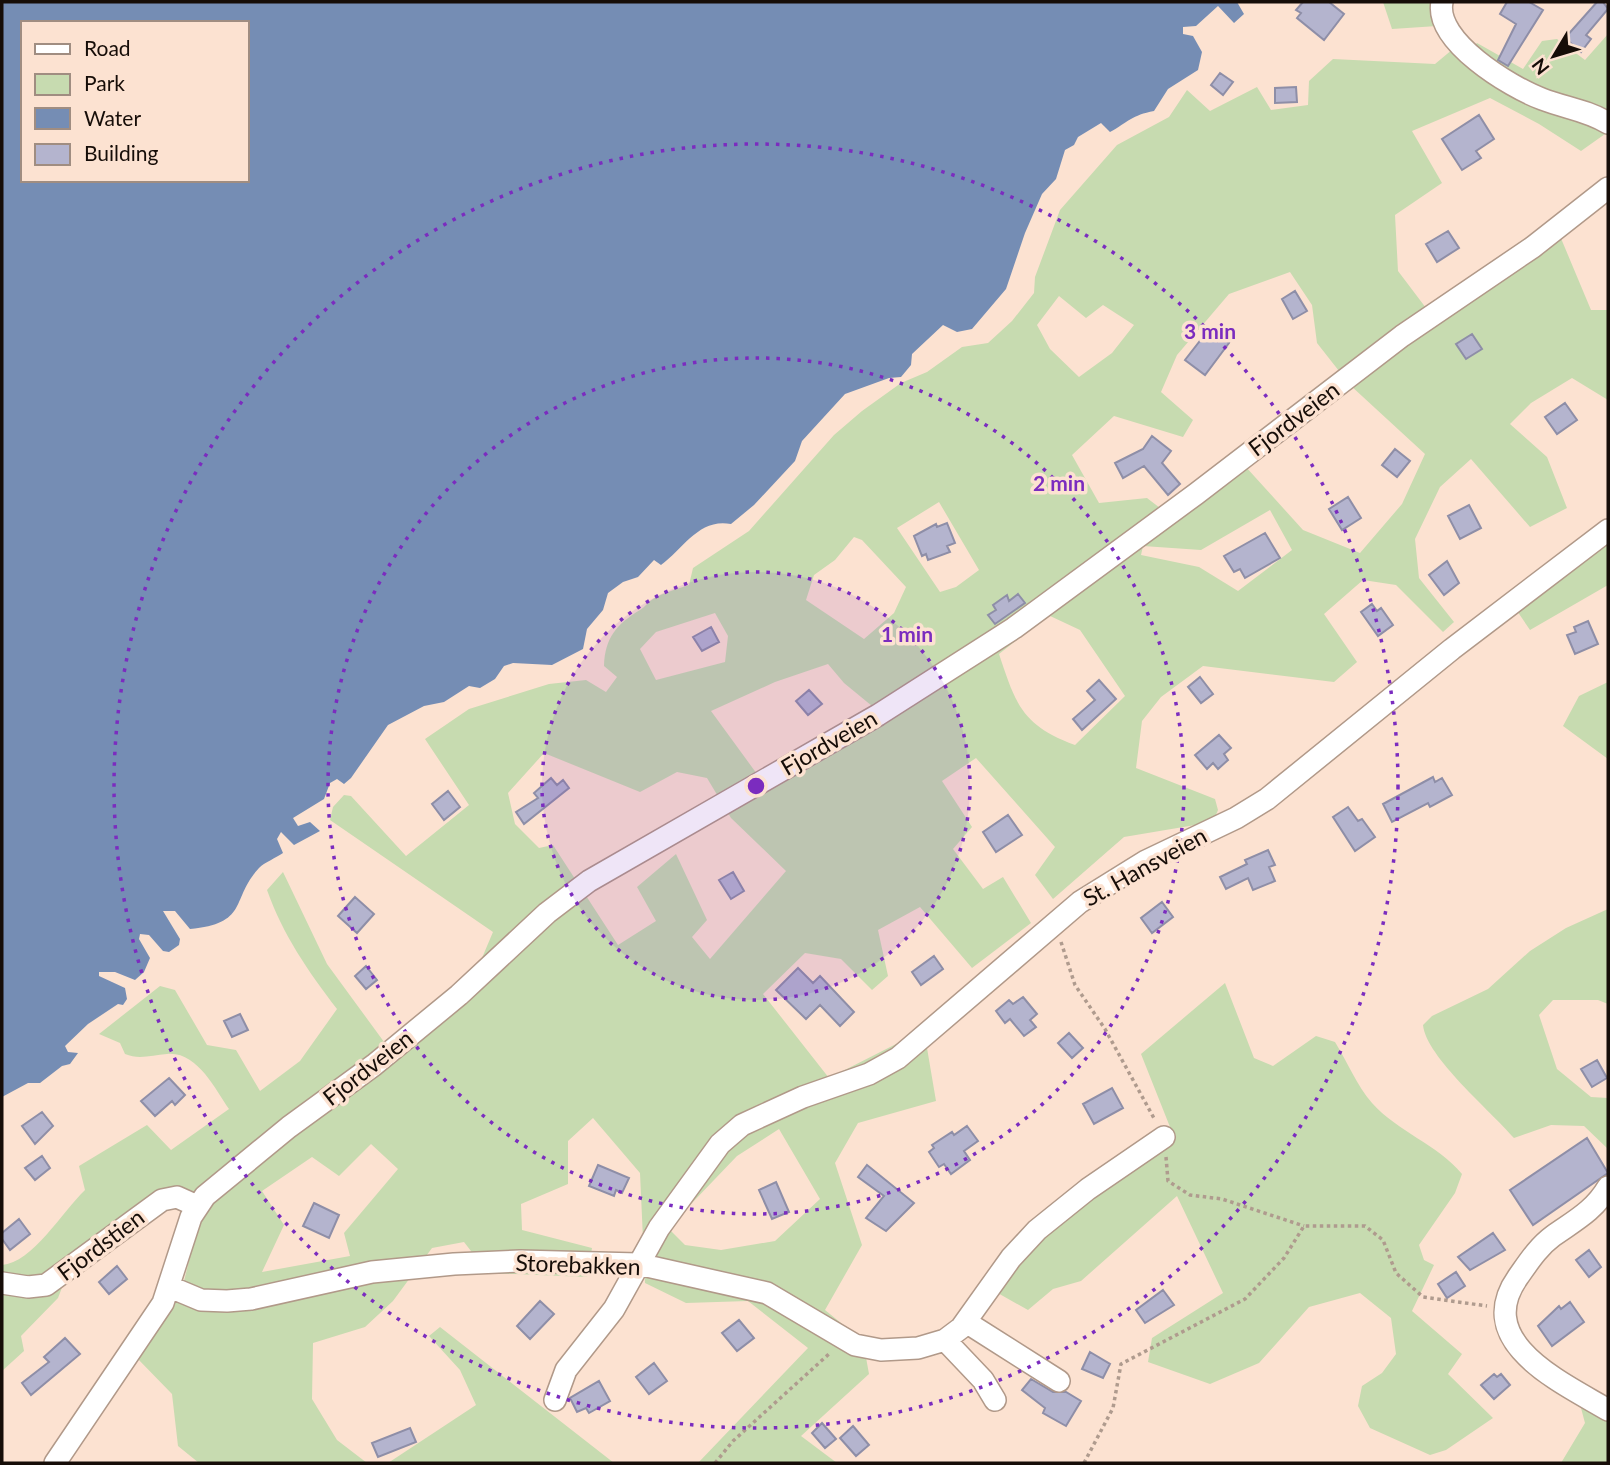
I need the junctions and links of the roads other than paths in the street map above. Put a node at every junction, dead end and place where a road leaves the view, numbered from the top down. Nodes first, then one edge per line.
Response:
1 (1442, 2) edge
2 (1608, 123) edge
3 (1608, 188) edge
4 (1608, 530) edge
5 (1164, 1137) road end
6 (1608, 1187) edge
7 (197, 1206) junction
8 (638, 1264) junction
9 (2, 1283) edge
10 (170, 1287) junction
11 (966, 1322) junction
12 (944, 1340) junction
13 (1059, 1381) dead end
14 (995, 1399) dead end
15 (555, 1400) dead end
16 (1608, 1410) edge
17 (55, 1463) edge

1 - 2 street
3 - 7 street, Fjordveien
4 - 8 street, St. Hansveien
5 - 11 street, Storebakken
6 - 16 street
7 - 9 street, Fjordstien
7 - 10 street
8 - 10 street, Storebakken
8 - 12 street, Storebakken
8 - 15 street, St. Hansveien
10 - 17 street
11 - 12 street, Storebakken
11 - 13 street
12 - 14 street

